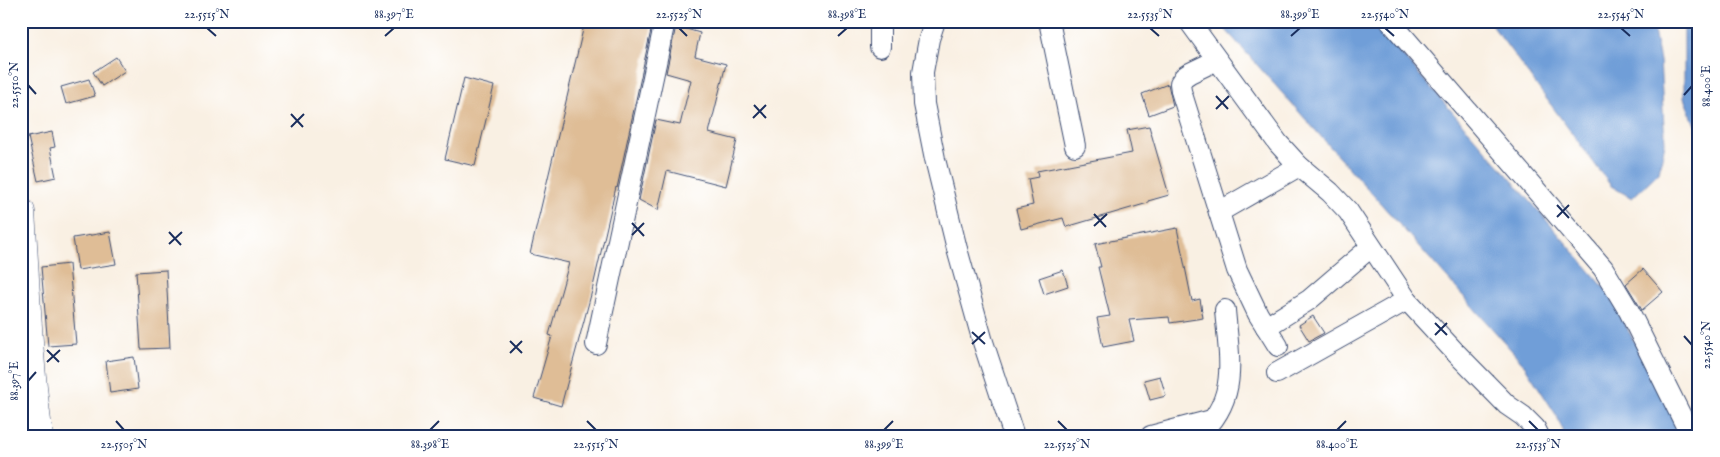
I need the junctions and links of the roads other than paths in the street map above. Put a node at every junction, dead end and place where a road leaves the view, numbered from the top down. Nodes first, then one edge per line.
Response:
1 (665, 21) edge
2 (880, 21) edge
3 (935, 21) edge
4 (1049, 21) edge
5 (1189, 21) edge
6 (1390, 21) edge
7 (880, 47) dead end
8 (1217, 60) junction
9 (1075, 146) dead end
10 (1298, 166) junction
11 (21, 212) edge
12 (1219, 212) junction
13 (1371, 247) junction
14 (1407, 300) junction
15 (1225, 310) dead end
16 (1266, 327) junction
17 (596, 344) dead end
18 (1278, 346) dead end
19 (25, 352) edge
20 (1277, 373) dead end
21 (1212, 420) junction
22 (39, 436) edge
23 (1014, 436) edge
24 (1150, 436) edge
25 (1198, 436) edge
26 (1539, 436) edge
27 (1691, 436) edge

1 - 17 street
2 - 7 street
3 - 23 street
4 - 9 street
5 - 8 street
6 - 27 street
8 - 10 street
8 - 12 street
10 - 12 street
10 - 13 street
11 - 19 street
12 - 16 street
13 - 14 street
13 - 16 street
14 - 20 street
14 - 26 street
15 - 21 street
16 - 18 street
19 - 22 street
21 - 24 street
21 - 25 street

